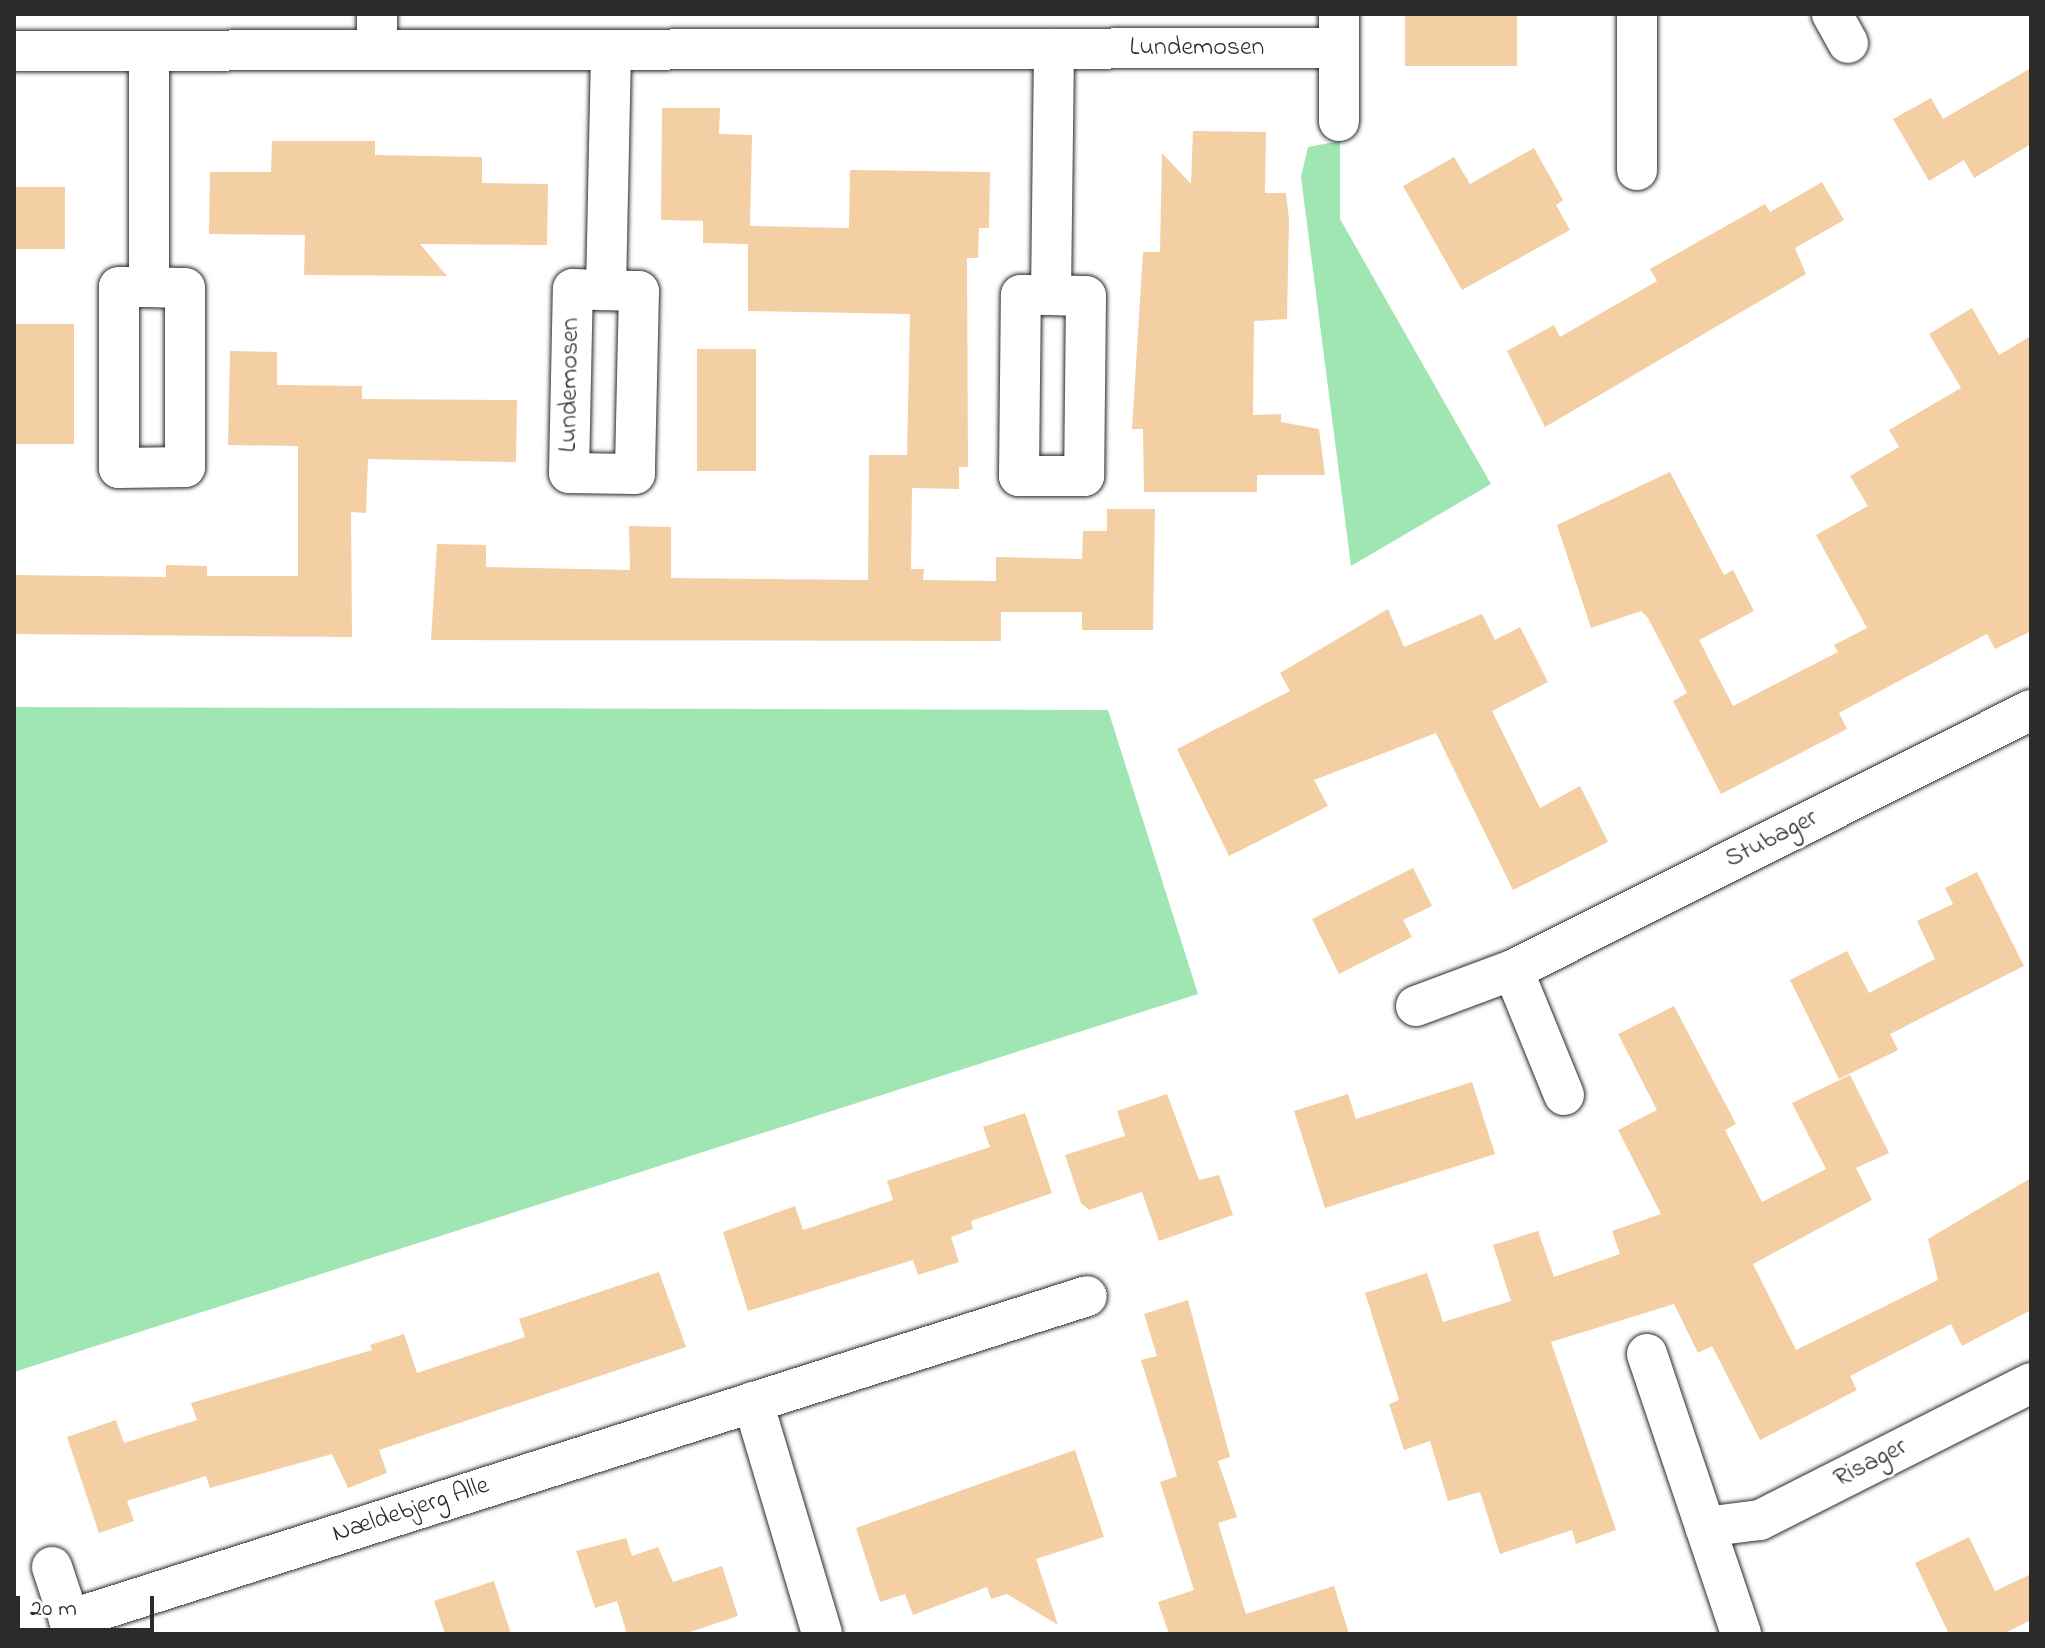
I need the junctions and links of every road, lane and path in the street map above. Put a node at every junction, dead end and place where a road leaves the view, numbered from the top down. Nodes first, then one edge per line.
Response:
1 (1637, 14) edge
2 (1339, 31) edge
3 (377, 32) edge
4 (821, 32) edge
5 (1054, 49) junction
6 (611, 50) junction
7 (14, 51) edge
8 (149, 51) junction
9 (1339, 121) dead end
10 (1637, 170) dead end
11 (149, 287) dead end
12 (606, 290) dead end
13 (1051, 295) dead end
14 (2031, 710) edge
15 (1513, 970) junction
16 (1416, 1006) dead end
17 (1564, 1095) dead end
18 (1087, 1296) dead end
19 (1647, 1354) dead end
20 (2031, 1383) edge
21 (753, 1402) junction
22 (1705, 1527) junction
23 (52, 1567) dead end
24 (71, 1627) edge
25 (822, 1634) edge
26 (1741, 1634) edge

1 - 10 street
2 - 5 street, Lundemosen
2 - 9 street, Lundemosen
3 - 6 street, Lundemosen
3 - 8 street, Lundemosen
4 - 5 street, Lundemosen
4 - 6 street, Lundemosen
5 - 13 street
6 - 12 street, Lundemosen
7 - 8 street, Lundemosen
8 - 11 street
14 - 15 street, Stubager
15 - 16 street, Stubager
15 - 17 street
18 - 21 street, Nældebjerg Alle
19 - 22 street
20 - 22 street, Risager
21 - 24 street, Nældebjerg Alle
21 - 25 street
22 - 26 street
23 - 24 street, Nældebjerg Alle

